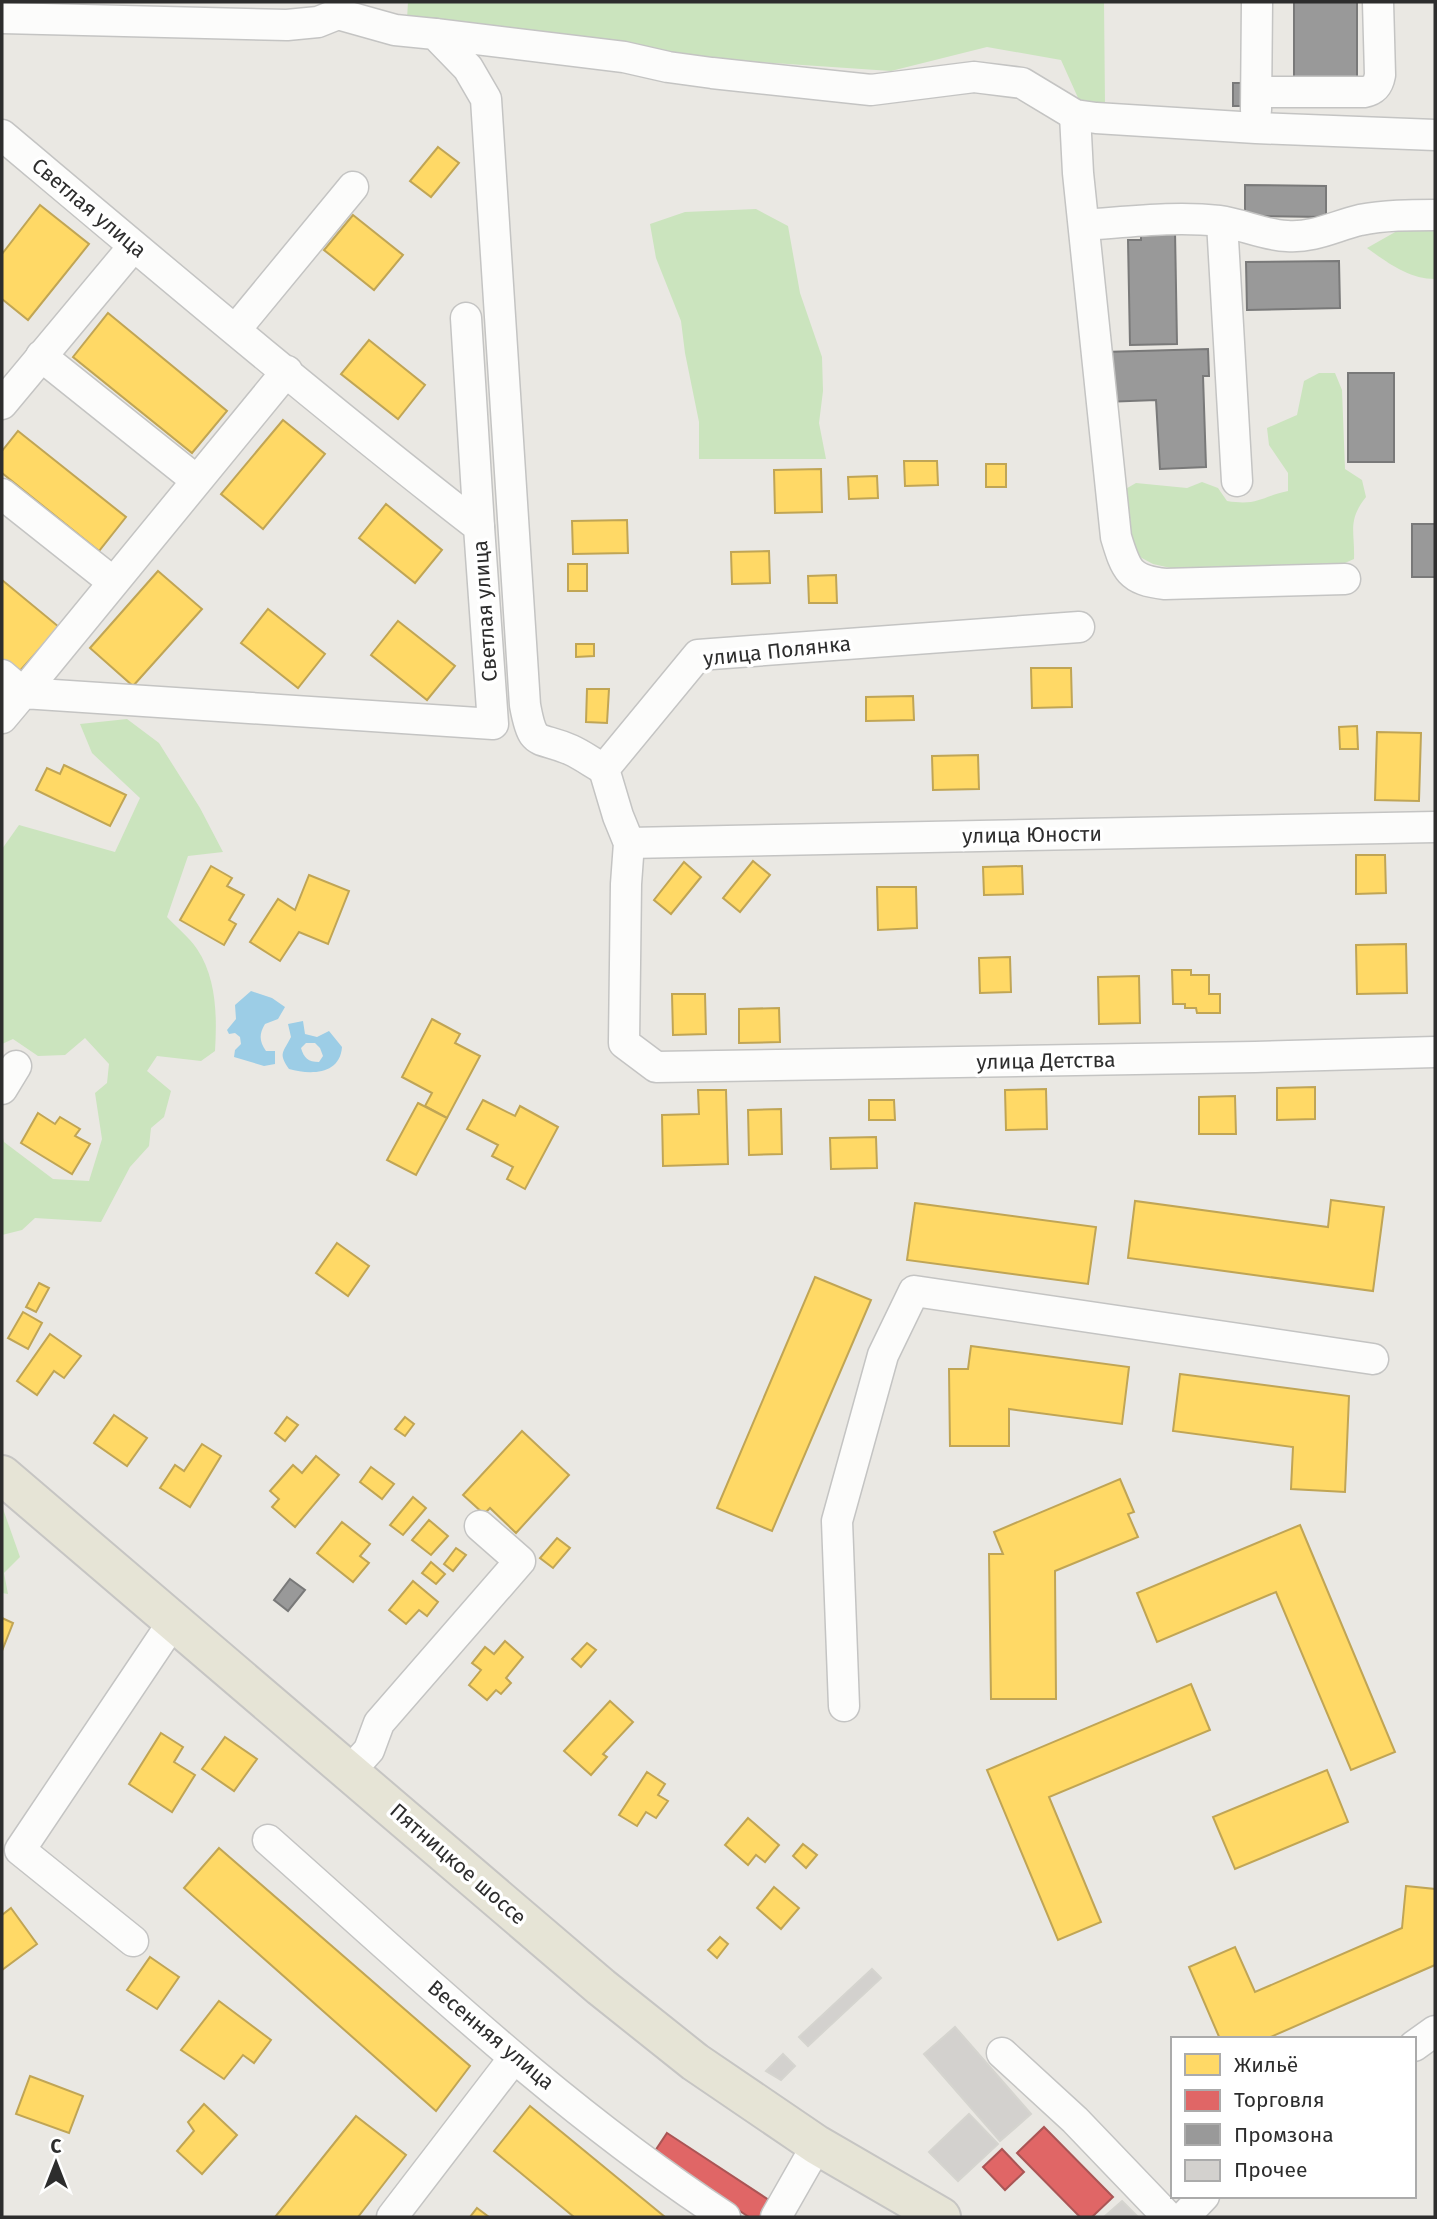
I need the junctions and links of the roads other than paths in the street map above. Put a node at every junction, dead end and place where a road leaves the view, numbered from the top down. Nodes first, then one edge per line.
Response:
1 (1257, 2) edge
2 (1378, 2) edge
3 (342, 8) edge
4 (2, 18) edge
5 (435, 34) junction
6 (1258, 92) junction
7 (1075, 115) junction
8 (1256, 128) junction
9 (2, 135) edge
10 (1435, 135) edge
11 (15, 158) edge
12 (353, 187) dead end
13 (1435, 215) edge
14 (1222, 222) junction
15 (1084, 225) junction
16 (133, 247) junction
17 (466, 318) dead end
18 (236, 329) junction
19 (41, 356) junction
20 (286, 371) junction
21 (2, 404) edge
22 (195, 480) junction
23 (1237, 481) dead end
24 (2, 494) edge
25 (479, 527) junction
26 (1345, 579) dead end
27 (113, 582) junction
28 (1079, 627) dead end
29 (12, 684) edge
30 (2, 718) edge
31 (604, 769) junction
32 (1435, 827) edge
33 (629, 843) junction
34 (1435, 1052) edge
35 (1373, 1359) dead end
36 (2, 1475) edge
37 (480, 1526) dead end
38 (173, 1622) junction
39 (844, 1706) dead end
40 (350, 1771) junction
41 (268, 1840) dead end
42 (133, 1941) dead end
43 (1435, 2031) edge
44 (1416, 2045) edge
45 (1002, 2053) dead end
46 (514, 2058) junction
47 (817, 2145) junction
48 (1202, 2198) edge
49 (392, 2217) edge
50 (725, 2217) edge
51 (776, 2217) edge
52 (941, 2217) edge
53 (1168, 2217) edge
54 (1184, 2217) edge

1 - 6 street
2 - 6 street
3 - 4 street
3 - 5 street
5 - 7 street
5 - 31 street
6 - 8 street
7 - 8 street
7 - 15 street
8 - 10 street
9 - 11 street, Светлая улица
11 - 16 street, Светлая улица
12 - 18 street
13 - 14 street
14 - 15 street
14 - 23 street
15 - 26 street
16 - 18 street, Светлая улица
16 - 19 street
17 - 25 street
18 - 20 street, Светлая улица
19 - 21 street
19 - 22 street
20 - 22 street
20 - 25 street, Светлая улица
22 - 27 street
24 - 27 street
25 - 29 street, Светлая улица
27 - 29 street
28 - 31 street, улица Полянка
29 - 30 street
31 - 33 street
32 - 33 street, улица Юности
33 - 34 street, улица Детства
35 - 39 street
36 - 38 main road, Пятницкое шоссе
37 - 40 street
38 - 40 main road, Пятницкое шоссе
38 - 42 street
40 - 47 main road, Пятницкое шоссе
41 - 46 street, Весенняя улица
43 - 44 street
45 - 53 street
46 - 49 street
46 - 50 street, Весенняя улица
47 - 51 street
47 - 52 main road, Пятницкое шоссе
48 - 54 street

